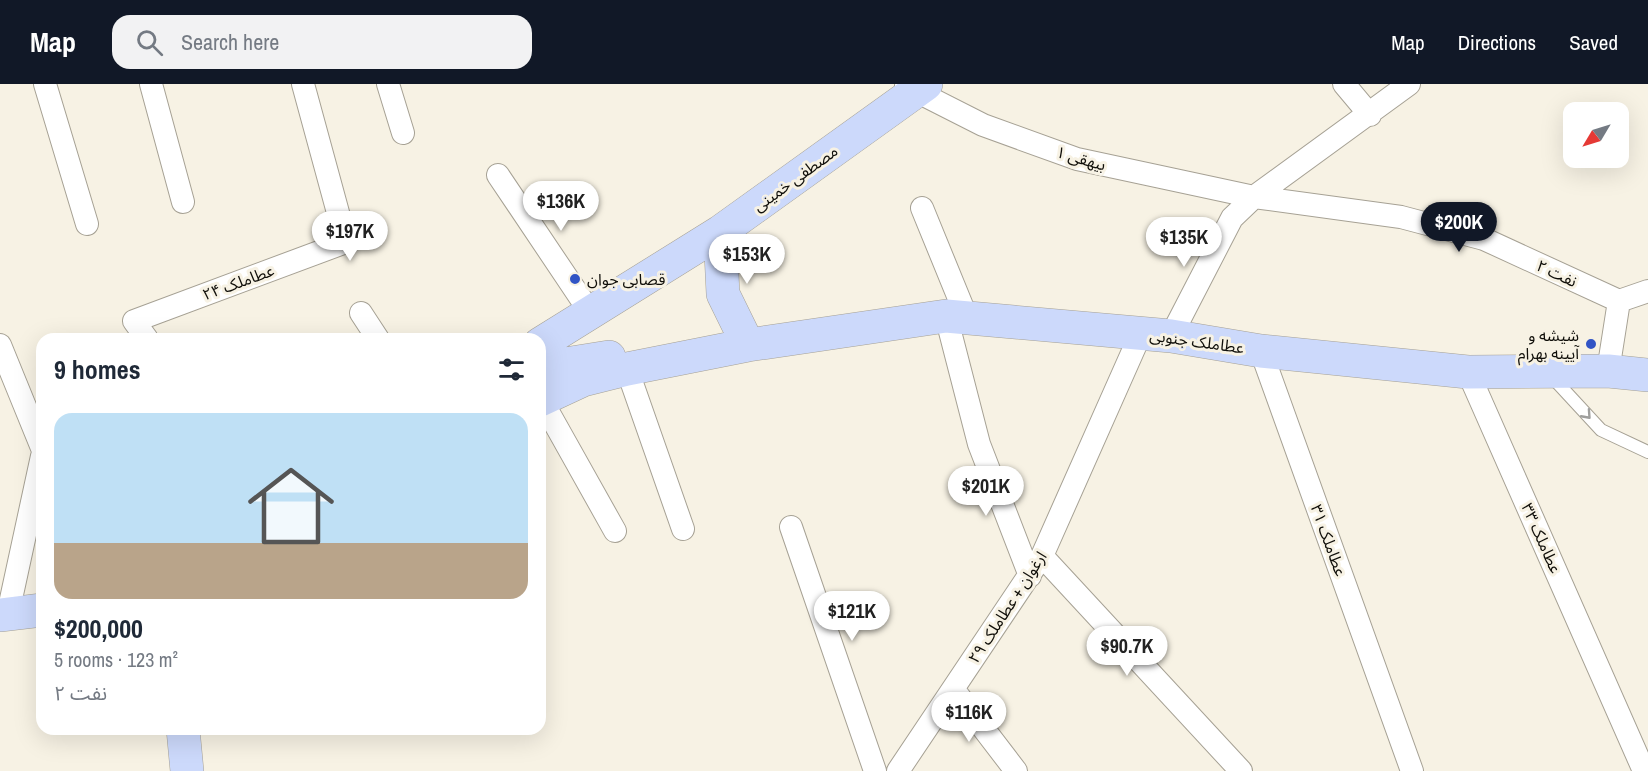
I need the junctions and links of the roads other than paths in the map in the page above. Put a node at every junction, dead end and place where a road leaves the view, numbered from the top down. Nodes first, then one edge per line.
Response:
1 (45, 84) edge
2 (152, 84) edge
3 (303, 84) edge
4 (388, 84) edge
5 (1344, 84) edge
6 (1409, 84) edge
7 (915, 86) edge
8 (1370, 115) junction
9 (403, 133) dead end
10 (498, 175) dead end
11 (1254, 197) junction
12 (183, 202) dead end
13 (922, 208) dead end
14 (87, 224) dead end
15 (720, 232) junction
16 (1648, 291) edge
17 (1618, 301) junction
18 (590, 312) junction
19 (360, 313) dead end
20 (956, 316) junction
21 (143, 333) edge
22 (374, 333) edge
23 (1156, 335) junction
24 (546, 340) edge
25 (0, 345) edge
26 (748, 345) junction
27 (1261, 351) junction
28 (627, 369) junction
29 (1547, 371) junction
30 (1608, 371) junction
31 (1468, 372) junction
32 (1648, 375) edge
33 (546, 386) edge
34 (546, 388) edge
35 (546, 400) edge
36 (36, 433) edge
37 (1648, 452) edge
38 (36, 481) edge
39 (791, 527) dead end
40 (683, 529) dead end
41 (615, 531) dead end
42 (1042, 556) junction
43 (1030, 576) junction
44 (36, 611) edge
45 (4, 614) edge
46 (954, 690) junction
47 (184, 735) edge
48 (188, 770) edge
49 (875, 771) edge
50 (898, 771) edge
51 (1016, 771) edge
52 (1241, 771) edge
53 (1412, 771) edge
54 (1644, 771) edge

1 - 14 street
2 - 12 street
3 - 21 street, عطاملک ۲۴
4 - 9 street
5 - 8 street
6 - 8 street, ارغوان + عطاملک ۲۹
7 - 11 street, بیهقی ۱
7 - 15 main road, مصطفی خمینی
8 - 11 street, ارغوان + عطاملک ۲۹
10 - 18 street
11 - 17 street, نفت ۲
11 - 23 street, ارغوان + عطاملک ۲۹
13 - 20 street
15 - 18 main road, مصطفی خمینی
15 - 26 main road
16 - 17 street
17 - 30 street
18 - 24 main road, مصطفی خمینی
19 - 22 street
20 - 23 main road, عطاملک جنوبی
20 - 26 main road, عطاملک جنوبی
20 - 43 street
23 - 27 main road, عطاملک جنوبی
23 - 42 street, ارغوان + عطاملک ۲۹
25 - 36 street
26 - 28 main road
26 - 33 main road
27 - 31 main road, عطاملک جنوبی
27 - 53 street, عطاملک ۳۱
28 - 34 main road
28 - 40 street
29 - 30 main road, عطاملک جنوبی
29 - 31 main road, عطاملک جنوبی
29 -> 37 lane
30 - 32 main road, عطاملک جنوبی
31 - 54 street, عطاملک ۳۳
35 - 41 street
38 - 45 street
39 - 49 street
42 - 43 street, ارغوان + عطاملک ۲۹
42 - 52 street
43 - 46 street, ارغوان + عطاملک ۲۹
44 - 45 main road
46 - 50 street, ارغوان + عطاملک ۲۹
46 - 51 street
47 - 48 main road

